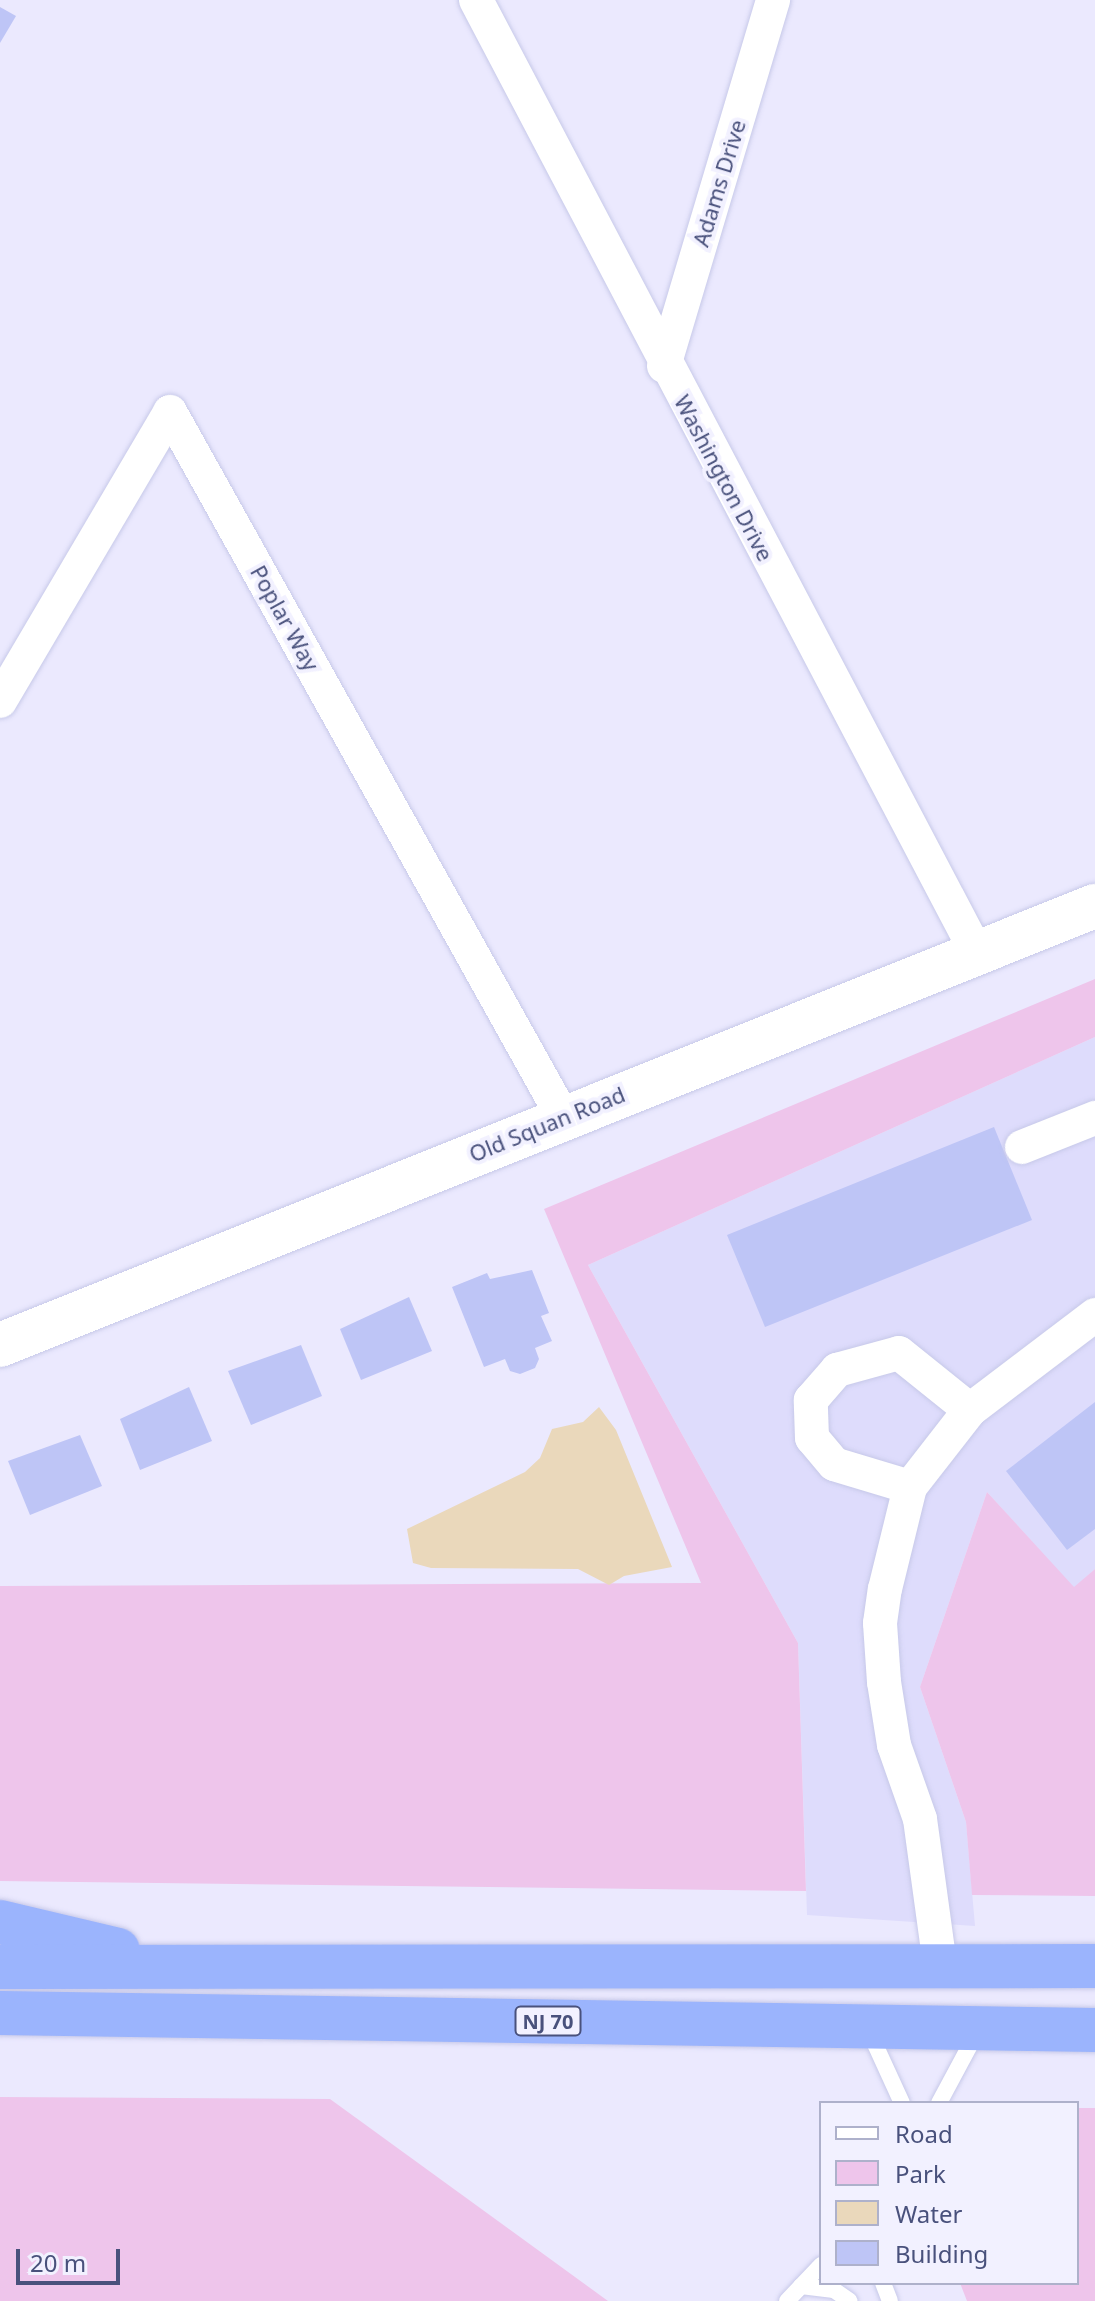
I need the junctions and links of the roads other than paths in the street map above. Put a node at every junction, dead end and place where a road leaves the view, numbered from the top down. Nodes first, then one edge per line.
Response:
1 (476, 0) edge
2 (773, 0) edge
3 (664, 366) junction
4 (0, 701) edge
5 (1095, 906) edge
6 (977, 953) junction
7 (563, 1117) junction
8 (1095, 1118) edge
9 (1022, 1147) dead end
10 (1095, 1315) edge
11 (0, 1345) edge
12 (970, 1410) junction
13 (910, 1487) junction
14 (0, 1922) edge
15 (940, 1965) junction
16 (1095, 1966) edge
17 (0, 1967) edge
18 (191, 1967) junction
19 (0, 2013) edge
20 (866, 2026) junction
21 (979, 2029) junction
22 (1095, 2030) edge
23 (901, 2101) edge
24 (940, 2101) edge
25 (819, 2267) edge
26 (801, 2286) junction
27 (787, 2301) edge
28 (850, 2301) edge

1 - 3 street, Washington Drive
2 - 3 street, Adams Drive
3 - 6 street, Washington Drive
4 - 7 street, Poplar Way
5 - 6 street, Old Squan Road
6 - 7 street, Old Squan Road
7 - 11 street, Old Squan Road
8 - 9 street
10 - 12 street
12 - 13 street
12 - 13 street
13 - 15 street
14 - 18 highway
15 - 16 highway
15 - 18 highway
17 - 18 highway
19 - 20 highway, NJ 70
20 - 21 highway, NJ 70
20 - 23 lane
21 - 22 highway, NJ 70
21 - 24 lane
25 - 26 lane
26 - 27 lane
26 - 28 lane

